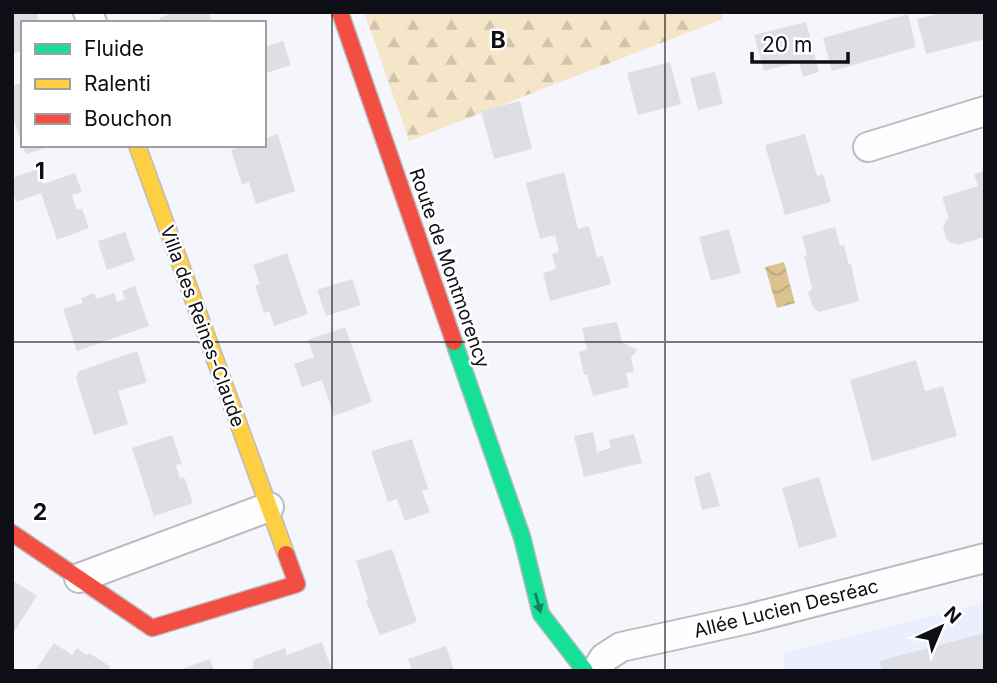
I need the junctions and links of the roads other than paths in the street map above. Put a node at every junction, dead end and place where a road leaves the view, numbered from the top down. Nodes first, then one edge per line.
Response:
1 (340, 12) edge
2 (985, 111) edge
3 (138, 147) edge
4 (868, 147) dead end
5 (269, 507) junction
6 (12, 533) edge
7 (522, 537) junction
8 (985, 558) edge
9 (79, 578) junction
10 (551, 594) dead end
11 (599, 664) edge

1 - 7 street, Route de Montmorency
2 - 4 street
3 - 5 street, Villa des Reines-Claude
5 - 9 street
5 - 9 street, Villa des Reines-Claude
6 - 9 street, Villa des Reines-Claude
7 - 10 street, Route de Montmorency
7 -> 11 street, Route de Montmorency
8 - 11 street, Allée Lucien Desréac

